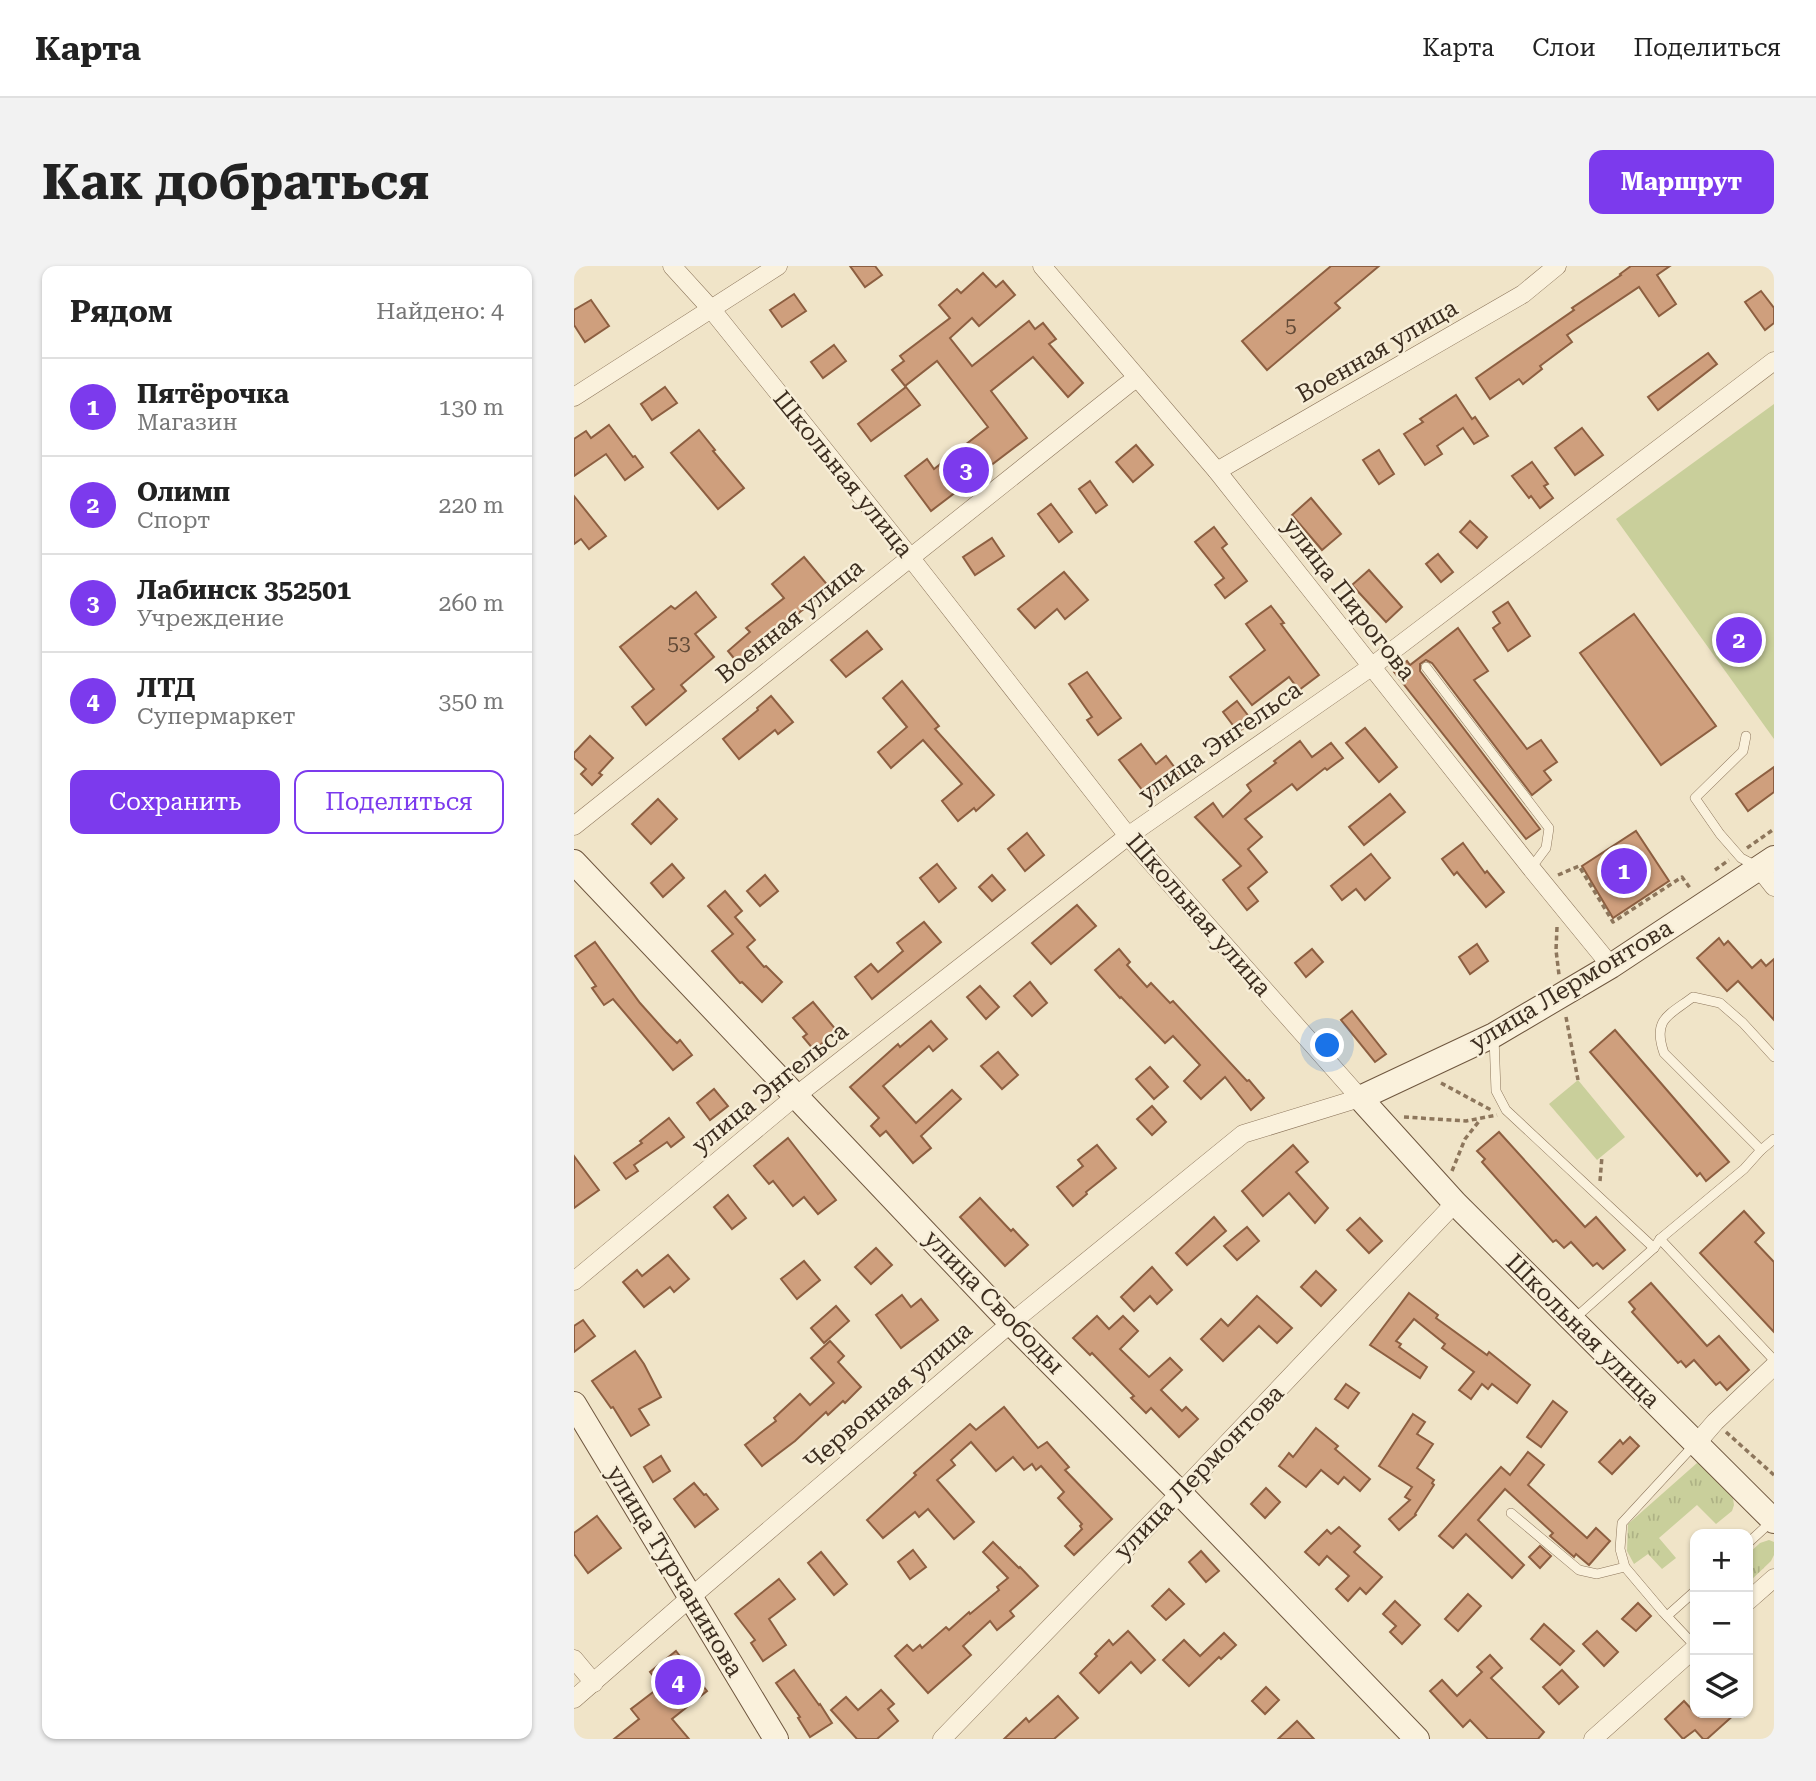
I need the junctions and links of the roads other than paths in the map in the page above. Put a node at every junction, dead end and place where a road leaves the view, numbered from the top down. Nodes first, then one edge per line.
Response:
1 (672, 266) edge
2 (778, 266) edge
3 (1042, 266) edge
4 (1557, 266) edge
5 (712, 310) junction
6 (1774, 360) edge
7 (1137, 378) junction
8 (574, 397) edge
9 (1217, 471) junction
10 (910, 557) junction
11 (1371, 667) junction
12 (1426, 667) dead end
13 (1746, 736) dead end
14 (574, 825) edge
15 (1128, 836) junction
16 (574, 862) edge
17 (1531, 869) junction
18 (1769, 871) edge
19 (1611, 966) junction
20 (1494, 1035) junction
21 (1774, 1057) edge
22 (797, 1095) junction
23 (1360, 1098) junction
24 (1774, 1139) edge
25 (1761, 1150) junction
26 (1455, 1203) junction
27 (1660, 1239) junction
28 (1654, 1248) junction
29 (574, 1281) edge
30 (1573, 1321) junction
31 (1011, 1322) junction
32 (1774, 1360) edge
33 (1774, 1366) edge
34 (574, 1404) edge
35 (1696, 1444) junction
36 (1180, 1493) junction
37 (1511, 1513) dead end
38 (1774, 1520) edge
39 (1753, 1539) edge
40 (1625, 1567) junction
41 (1774, 1578) edge
42 (1694, 1592) edge
43 (691, 1597) junction
44 (1753, 1597) edge
45 (1667, 1616) junction
46 (1690, 1641) edge
47 (1690, 1651) edge
48 (574, 1659) edge
49 (594, 1683) junction
50 (574, 1699) edge
51 (776, 1739) edge
52 (942, 1739) edge
53 (1417, 1739) edge
54 (1592, 1739) edge

1 - 5 street, Школьная улица
2 - 5 street
3 - 7 street, улица Пирогова
4 - 9 street, Военная улица
5 - 8 street
5 - 10 street, Школьная улица
6 - 11 street, улица Энгельса
7 - 9 street, улица Пирогова
7 - 10 street, Военная улица
9 - 11 street, улица Пирогова
10 - 14 street, Военная улица
10 - 15 street, Школьная улица
11 - 15 street, улица Энгельса
11 - 17 street, улица Пирогова
12 - 17 lane
13 - 18 lane
15 - 22 street, улица Энгельса
15 - 23 street, Школьная улица
16 - 22 street, улица Свободы
17 - 19 street, улица Пирогова
18 - 19 street, улица Лермонтова
19 - 20 street, улица Лермонтова
20 - 23 street, улица Лермонтова
20 - 28 lane
21 - 25 lane
22 - 29 street, улица Энгельса
22 - 31 street, улица Свободы
23 - 26 street, Школьная улица
23 - 31 street, Червонная улица
24 - 25 lane
25 - 27 lane
26 - 30 street, Школьная улица
26 - 36 street, улица Лермонтова
27 - 28 lane
27 - 32 lane
28 - 30 lane
30 - 35 street, Школьная улица
31 - 36 street, улица Свободы
31 - 43 street, Червонная улица
33 - 35 street
34 - 43 street, улица Турчанинова
35 - 38 street, Школьная улица
35 - 40 lane
36 - 52 street, улица Лермонтова
36 - 53 street, улица Свободы
37 - 40 lane
38 - 39 lane
40 - 45 lane
41 - 44 street
42 - 45 lane
43 - 49 street, Червонная улица
43 - 51 street, улица Турчанинова
45 - 46 lane
47 - 54 street
48 - 49 street
49 - 50 street, Червонная улица

